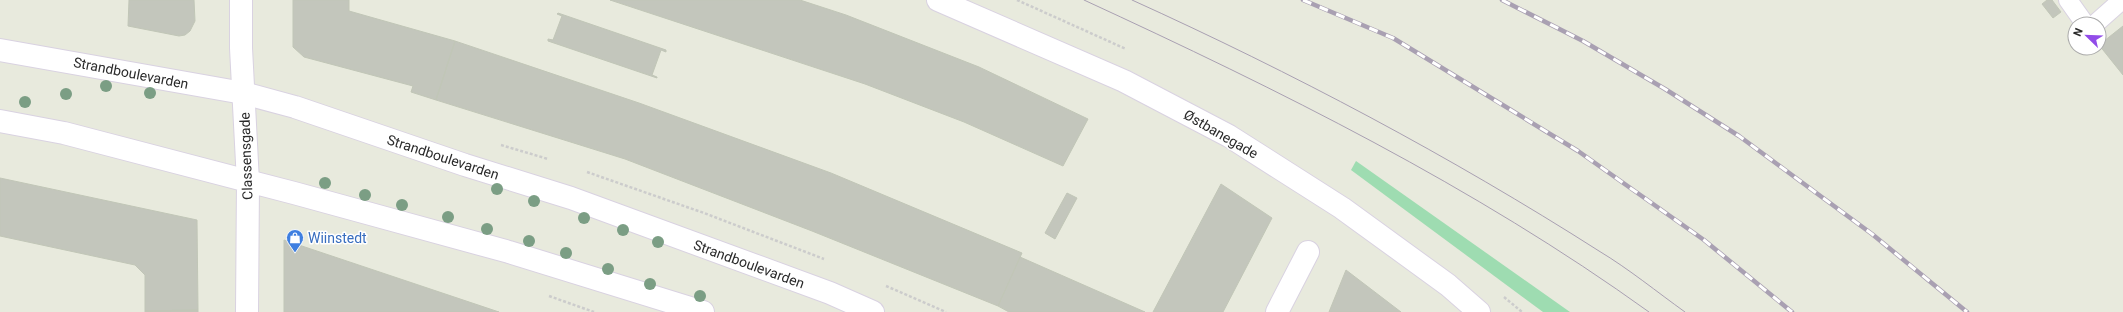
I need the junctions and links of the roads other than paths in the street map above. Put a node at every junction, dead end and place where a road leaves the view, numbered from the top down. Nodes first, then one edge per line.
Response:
1 (241, 0) edge
2 (938, 0) edge
3 (2068, 0) edge
4 (2122, 0) edge
5 (2079, 16) edge
6 (2105, 16) edge
7 (0, 50) edge
8 (243, 93) junction
9 (0, 121) edge
10 (248, 182) junction
11 (1308, 252) dead end
12 (247, 312) edge
13 (702, 312) edge
14 (873, 312) edge
15 (1277, 312) edge
16 (1479, 312) edge

1 - 8 street, Classensgade
2 - 16 street, Østbanegade
3 - 5 lane
4 - 6 lane
7 - 8 street, Strandboulevarden
8 - 10 street, Classensgade
8 - 14 street, Strandboulevarden
9 - 10 street
10 - 12 street, Classensgade
10 - 13 street
11 - 15 street

